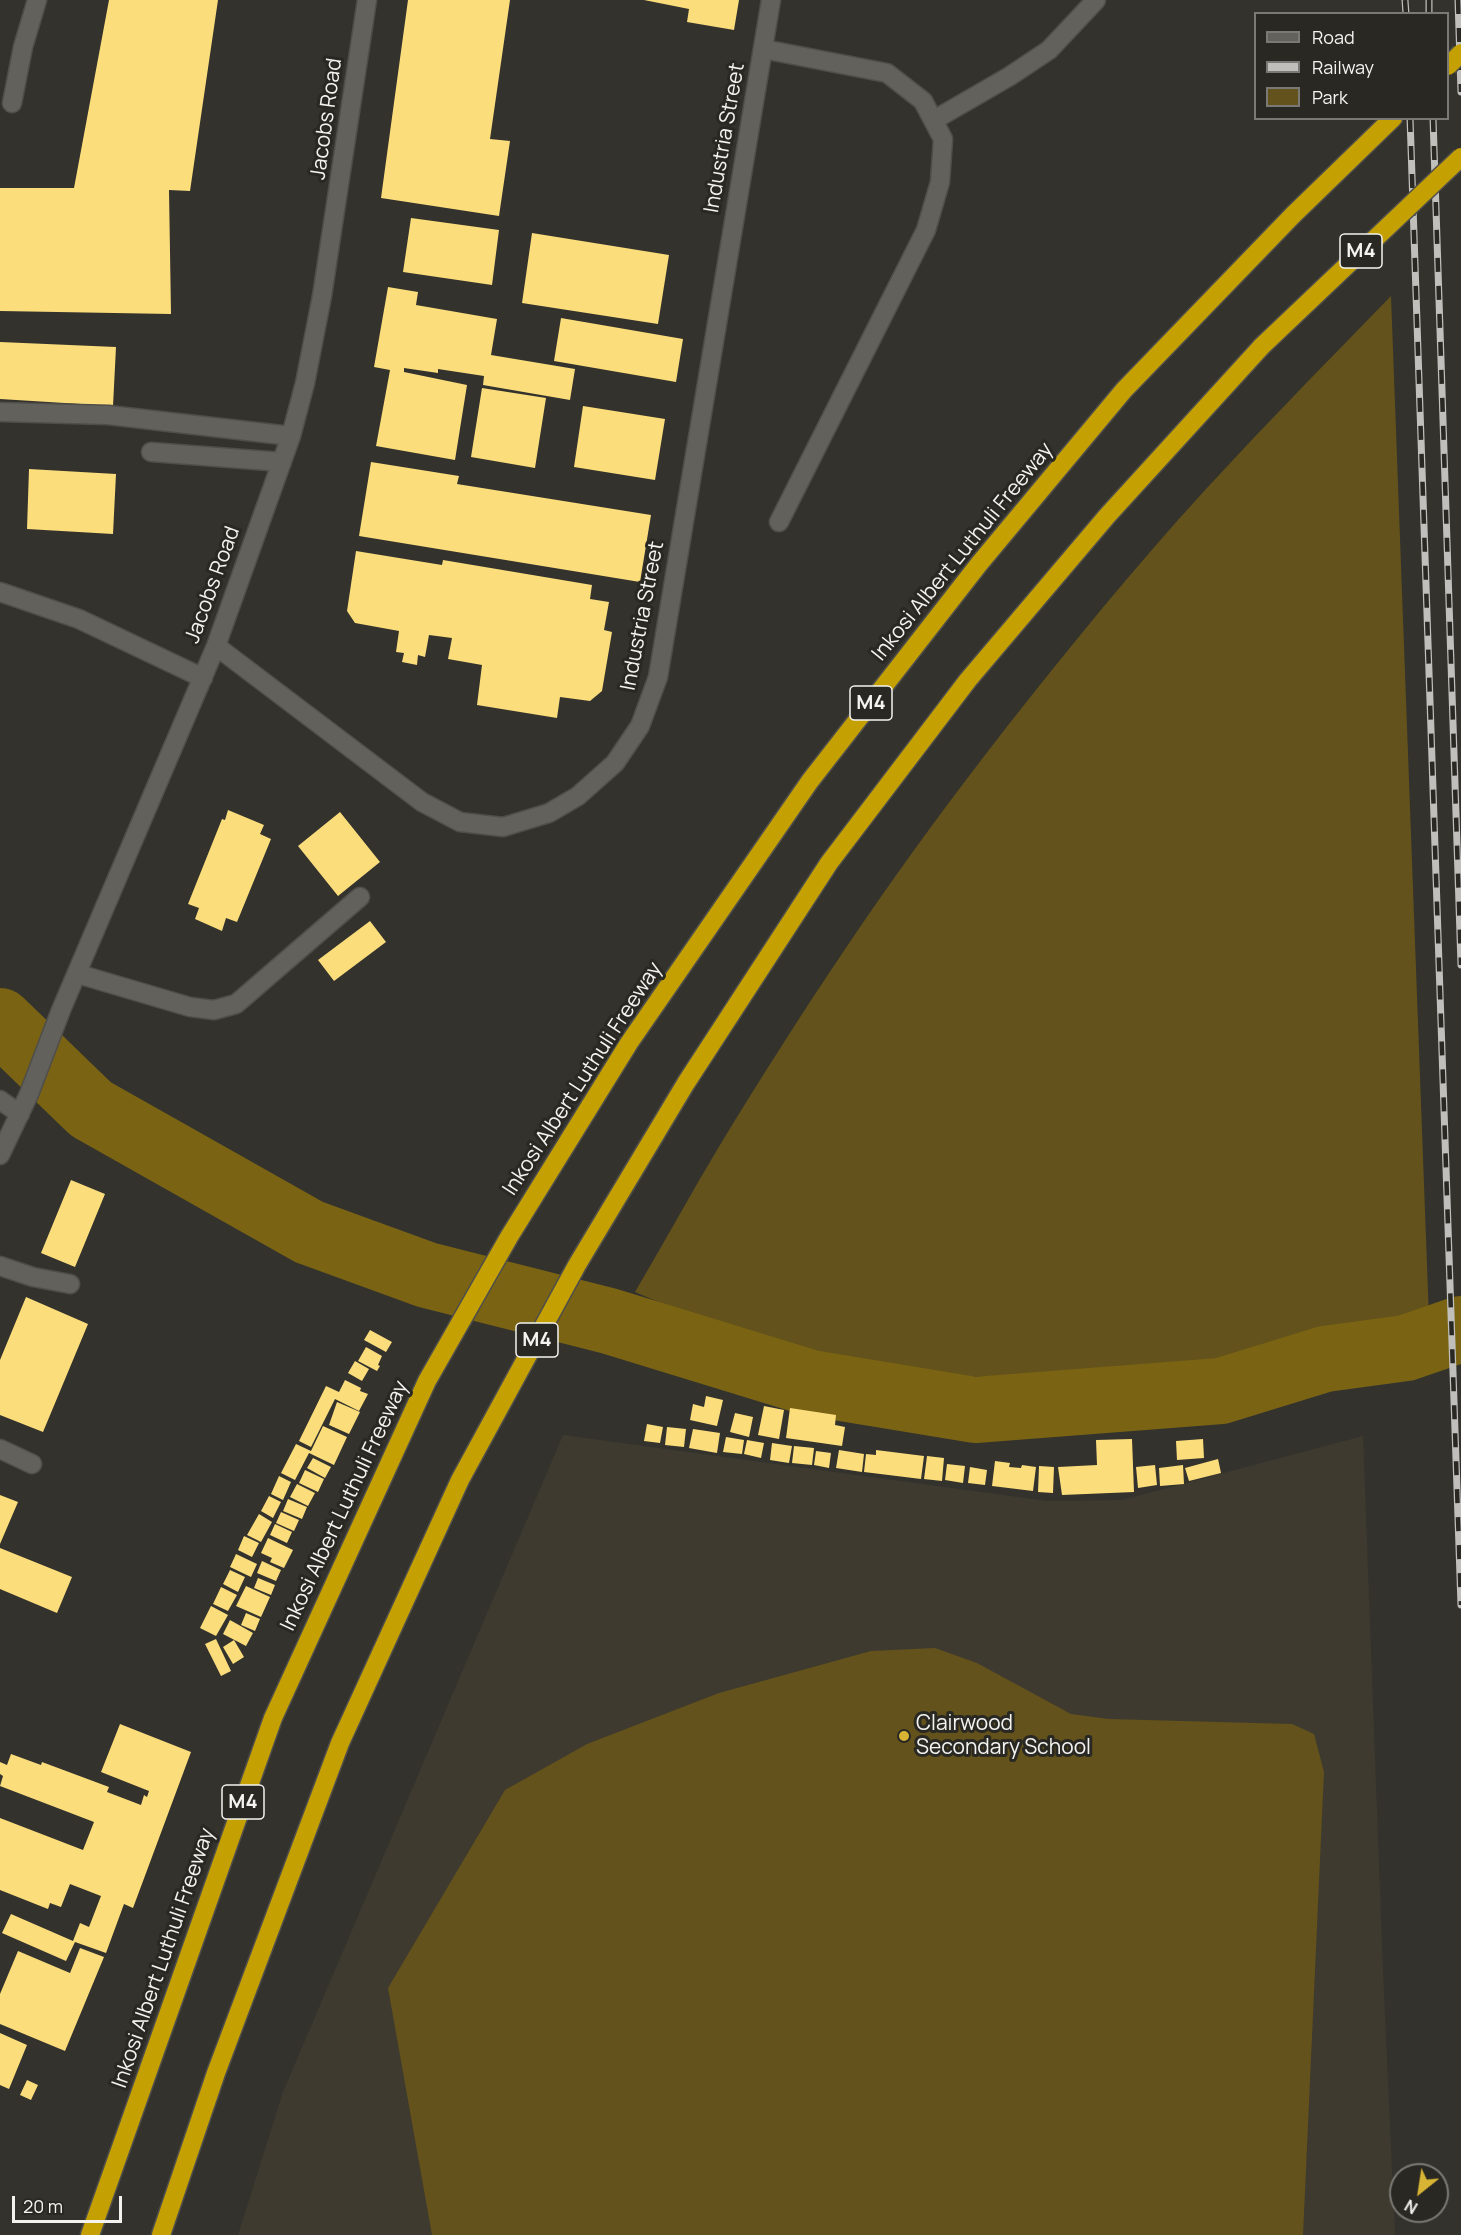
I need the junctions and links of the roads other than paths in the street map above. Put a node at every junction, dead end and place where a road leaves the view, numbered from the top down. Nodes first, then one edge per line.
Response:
1 (37, 0) edge
2 (367, 0) edge
3 (771, 0) edge
4 (1096, 0) edge
5 (763, 49) junction
6 (1461, 53) edge
7 (1449, 65) edge
8 (12, 103) dead end
9 (934, 120) junction
10 (1391, 120) edge
11 (1461, 157) edge
12 (0, 412) edge
13 (291, 436) junction
14 (151, 452) dead end
15 (282, 462) junction
16 (779, 522) dead end
17 (0, 592) edge
18 (216, 646) junction
19 (203, 678) junction
20 (360, 897) dead end
21 (78, 974) junction
22 (0, 1100) edge
23 (20, 1114) junction
24 (0, 1155) edge
25 (0, 1266) edge
26 (70, 1284) dead end
27 (0, 1449) edge
28 (32, 1464) dead end
29 (90, 2235) edge
30 (161, 2235) edge

1 - 8 street
2 - 13 street, Jacobs Road
3 - 5 street, Industria Street
4 - 9 street
5 - 9 street
5 - 18 street, Industria Street
6 - 7 highway, bridge
9 - 16 street
10 - 29 highway, Inkosi Albert Luthuli Freeway / M4
11 - 30 highway, M4, bridge
12 - 13 street
13 - 15 street, Jacobs Road
14 - 15 street
15 - 18 street, Jacobs Road
17 - 19 street
18 - 19 street, Jacobs Road
19 - 21 street, Jacobs Road
20 - 21 street
21 - 23 street, Jacobs Road
22 - 23 street
23 - 24 street, Jacobs Road
25 - 26 street
27 - 28 street

